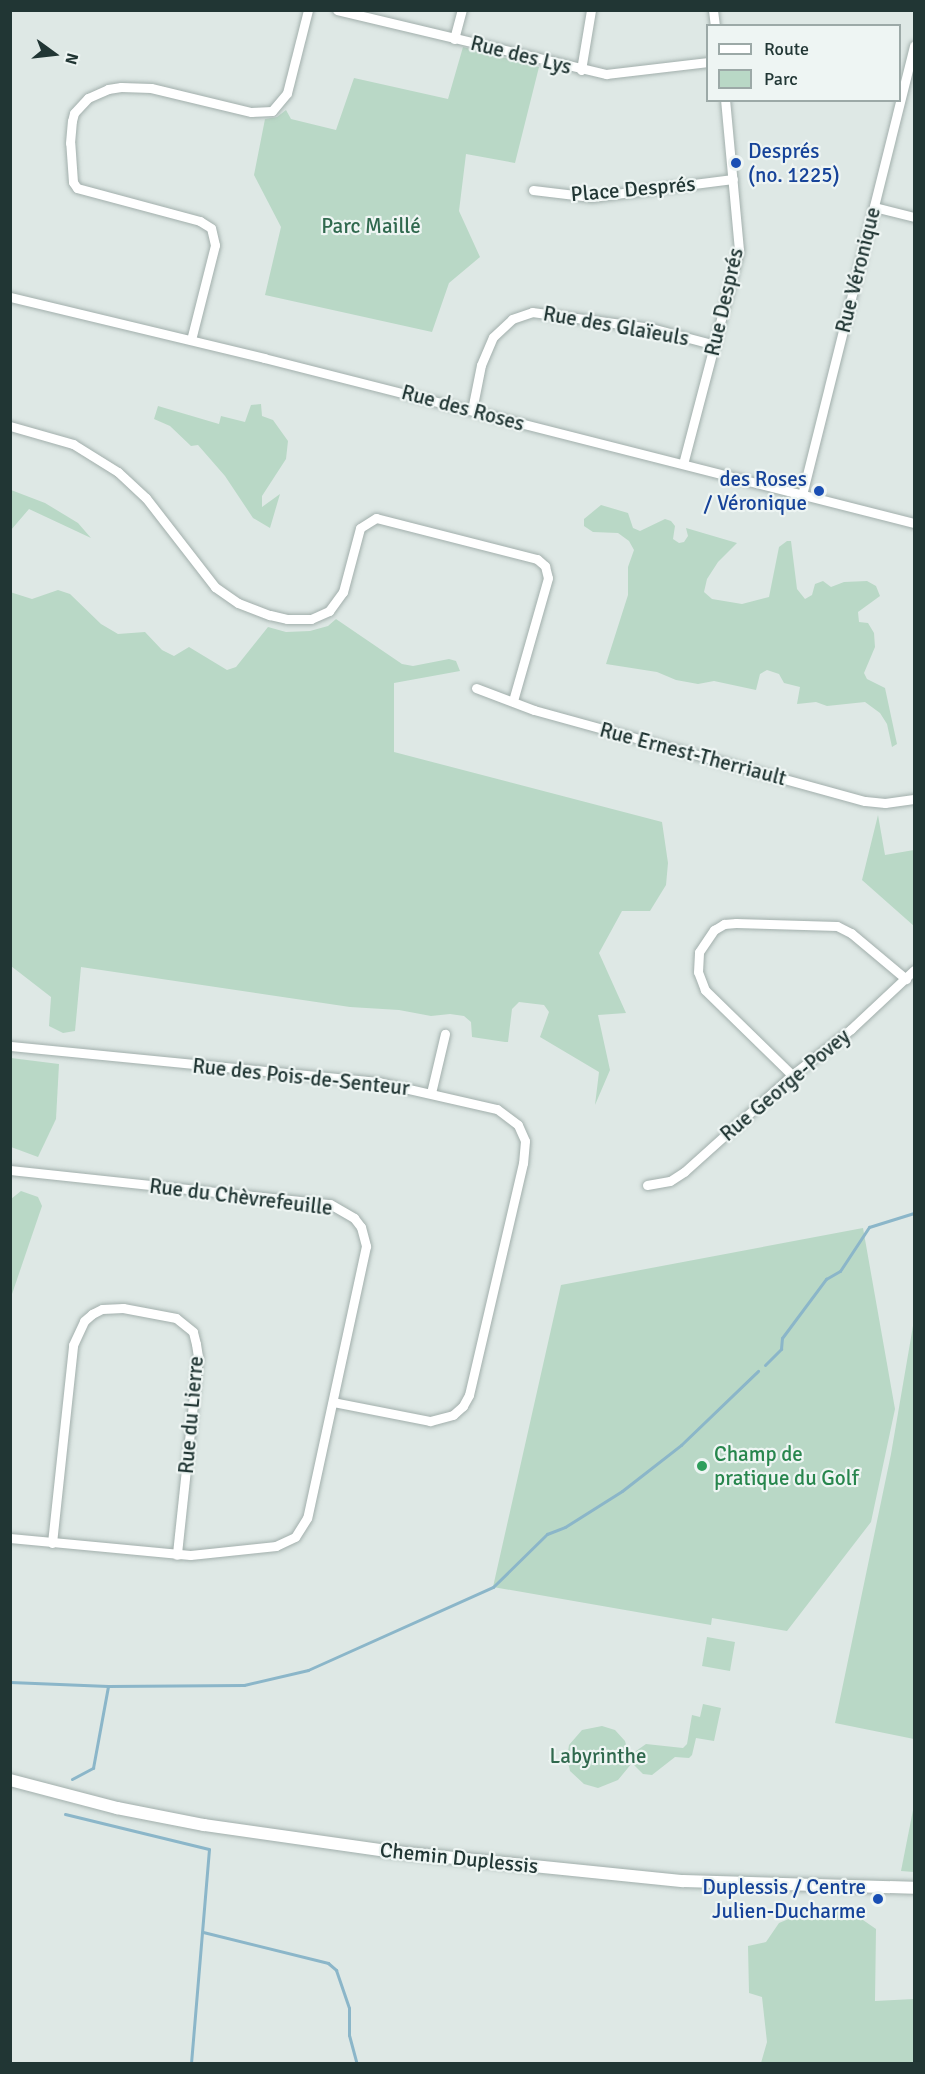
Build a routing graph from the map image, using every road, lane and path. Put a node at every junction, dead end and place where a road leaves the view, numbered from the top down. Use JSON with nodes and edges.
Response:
{"nodes":[{"id":1,"x":308,"y":10,"type":"edge"},
{"id":2,"x":337,"y":10,"type":"edge"},
{"id":3,"x":462,"y":10,"type":"edge"},
{"id":4,"x":591,"y":10,"type":"edge"},
{"id":5,"x":454,"y":39,"type":"junction"},
{"id":6,"x":915,"y":46,"type":"edge"},
{"id":7,"x":706,"y":62,"type":"edge"},
{"id":8,"x":581,"y":70,"type":"junction"},
{"id":9,"x":901,"y":101,"type":"edge"},
{"id":10,"x":725,"y":102,"type":"edge"},
{"id":11,"x":901,"y":102,"type":"edge"},
{"id":12,"x":733,"y":179,"type":"junction"},
{"id":13,"x":533,"y":190,"type":"dead end"},
{"id":14,"x":874,"y":207,"type":"junction"},
{"id":15,"x":915,"y":217,"type":"edge"},
{"id":16,"x":10,"y":297,"type":"edge"},
{"id":17,"x":191,"y":340,"type":"junction"},
{"id":18,"x":715,"y":345,"type":"junction"},
{"id":19,"x":472,"y":410,"type":"junction"},
{"id":20,"x":10,"y":426,"type":"edge"},
{"id":21,"x":683,"y":464,"type":"junction"},
{"id":22,"x":802,"y":495,"type":"junction"},
{"id":23,"x":915,"y":523,"type":"edge"},
{"id":24,"x":476,"y":688,"type":"dead end"},
{"id":25,"x":513,"y":701,"type":"junction"},
{"id":26,"x":915,"y":799,"type":"edge"},
{"id":27,"x":915,"y":970,"type":"edge"},
{"id":28,"x":906,"y":978,"type":"junction"},
{"id":29,"x":445,"y":1034,"type":"dead end"},
{"id":30,"x":10,"y":1046,"type":"edge"},
{"id":31,"x":792,"y":1075,"type":"junction"},
{"id":32,"x":431,"y":1093,"type":"junction"},
{"id":33,"x":10,"y":1170,"type":"edge"},
{"id":34,"x":647,"y":1185,"type":"dead end"},
{"id":35,"x":333,"y":1402,"type":"junction"},
{"id":36,"x":10,"y":1538,"type":"edge"},
{"id":37,"x":52,"y":1543,"type":"junction"},
{"id":38,"x":177,"y":1555,"type":"junction"},
{"id":39,"x":10,"y":1780,"type":"edge"},
{"id":40,"x":915,"y":1888,"type":"edge"}],
"edges":[{"from":1,"to":17,"type":"street"},
{"from":2,"to":5,"type":"street","name":"Rue des Lys"},
{"from":3,"to":5,"type":"street"},
{"from":4,"to":8,"type":"street"},
{"from":5,"to":8,"type":"street","name":"Rue des Lys"},
{"from":6,"to":9,"type":"street","name":"Rue Véronique"},
{"from":7,"to":8,"type":"street","name":"Rue des Lys"},
{"from":10,"to":12,"type":"street","name":"Rue Després"},
{"from":11,"to":14,"type":"street","name":"Rue Véronique"},
{"from":12,"to":13,"type":"street","name":"Place Després"},
{"from":12,"to":18,"type":"street","name":"Rue Després"},
{"from":14,"to":15,"type":"street"},
{"from":14,"to":22,"type":"street","name":"Rue Véronique"},
{"from":16,"to":17,"type":"street","name":"Rue des Roses"},
{"from":17,"to":19,"type":"street","name":"Rue des Roses"},
{"from":18,"to":19,"type":"street","name":"Rue des Glaïeuls"},
{"from":18,"to":21,"type":"street","name":"Rue Després"},
{"from":19,"to":21,"type":"street","name":"Rue des Roses"},
{"from":20,"to":25,"type":"street"},
{"from":21,"to":22,"type":"street","name":"Rue des Roses"},
{"from":22,"to":23,"type":"street","name":"Rue des Roses"},
{"from":24,"to":25,"type":"street","name":"Rue Ernest-Therriault"},
{"from":25,"to":26,"type":"street","name":"Rue Ernest-Therriault"},
{"from":27,"to":28,"type":"street","name":"Rue George-Povey"},
{"from":28,"to":31,"type":"street","name":"Rue George-Povey"},
{"from":28,"to":31,"type":"street"},
{"from":29,"to":32,"type":"street"},
{"from":30,"to":32,"type":"street","name":"Rue des Pois-de-Senteur"},
{"from":31,"to":34,"type":"street","name":"Rue George-Povey"},
{"from":32,"to":35,"type":"street","name":"Rue des Pois-de-Senteur"},
{"from":33,"to":35,"type":"street","name":"Rue du Chèvrefeuille"},
{"from":35,"to":38,"type":"street","name":"Rue du Chèvrefeuille"},
{"from":36,"to":37,"type":"street"},
{"from":37,"to":38,"type":"street"},
{"from":37,"to":38,"type":"street","name":"Rue du Lierre"},
{"from":39,"to":40,"type":"street","name":"Chemin Duplessis"}]}
